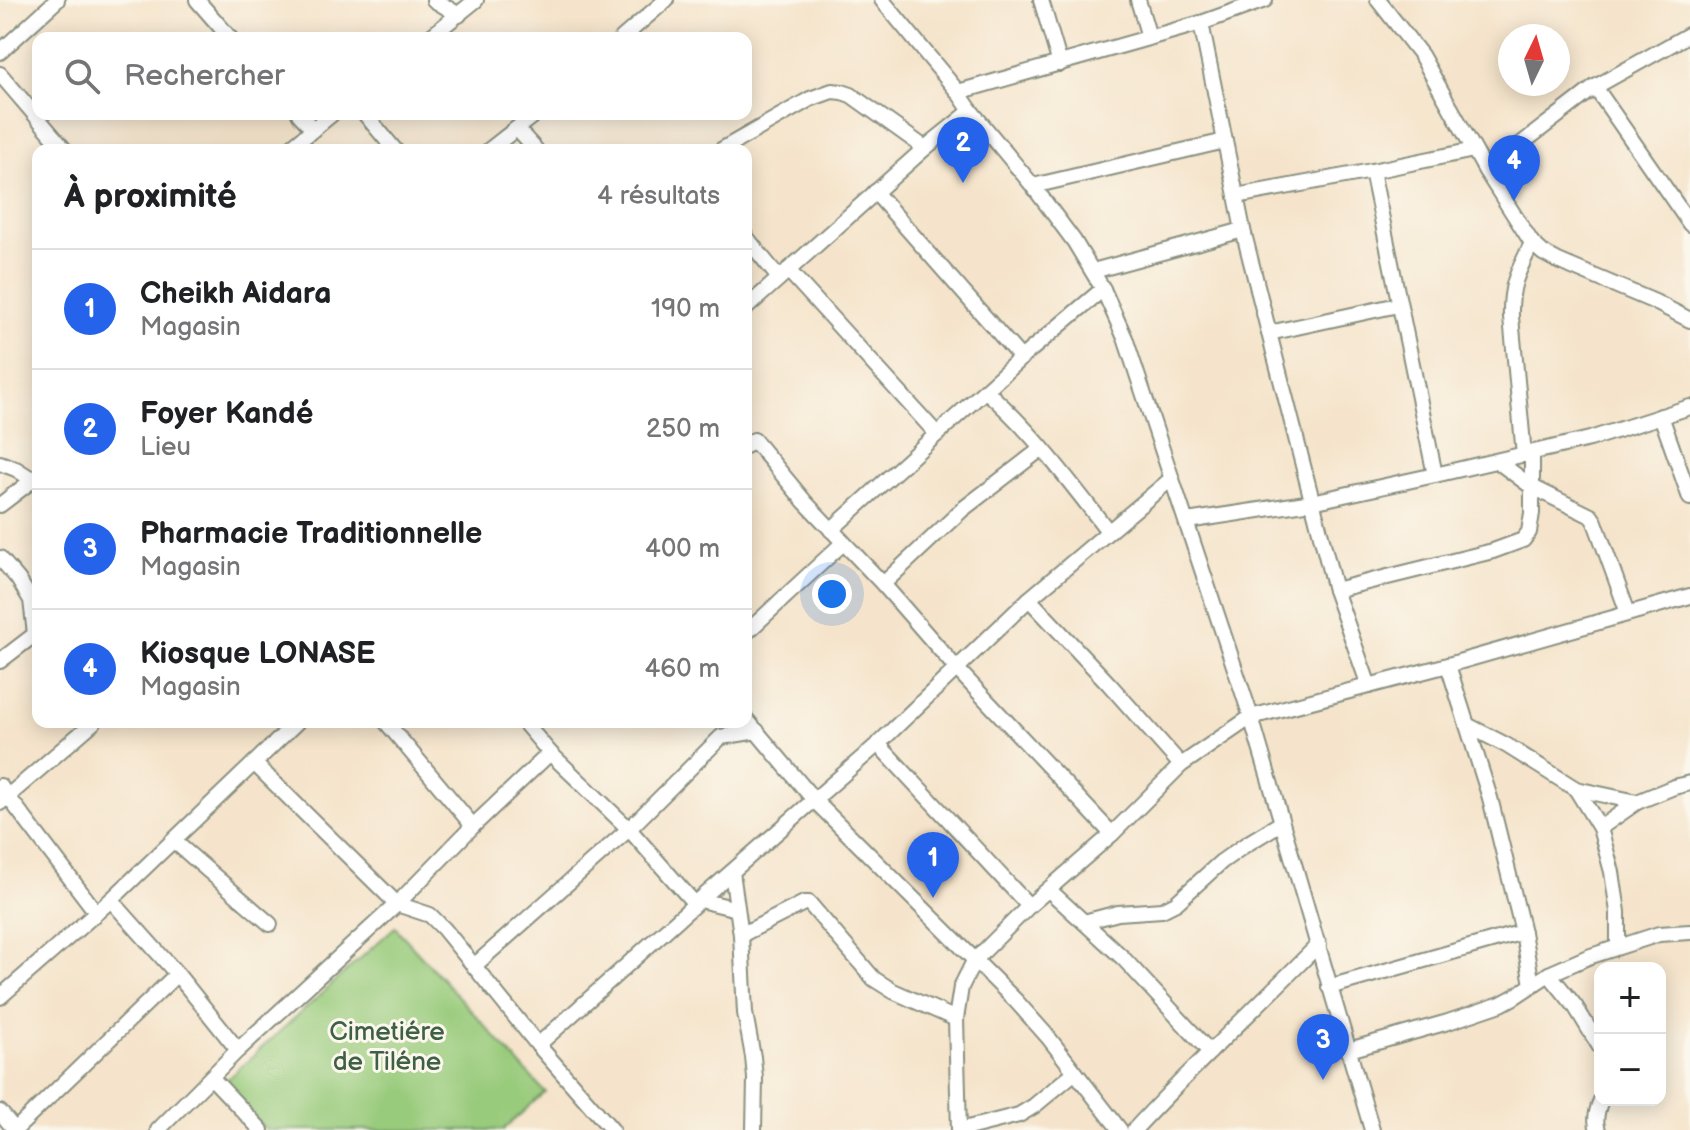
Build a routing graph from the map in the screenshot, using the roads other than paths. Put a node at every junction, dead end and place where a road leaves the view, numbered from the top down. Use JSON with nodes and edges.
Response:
{"nodes":[{"id":1,"x":57,"y":0,"type":"edge"},
{"id":2,"x":197,"y":0,"type":"edge"},
{"id":3,"x":434,"y":0,"type":"edge"},
{"id":4,"x":476,"y":0,"type":"edge"},
{"id":5,"x":666,"y":0,"type":"edge"},
{"id":6,"x":882,"y":0,"type":"edge"},
{"id":7,"x":1041,"y":0,"type":"edge"},
{"id":8,"x":1138,"y":0,"type":"edge"},
{"id":9,"x":1265,"y":0,"type":"edge"},
{"id":10,"x":1378,"y":0,"type":"edge"},
{"id":11,"x":459,"y":15,"type":"junction"},
{"id":12,"x":1201,"y":23,"type":"junction"},
{"id":13,"x":225,"y":32,"type":"edge"},
{"id":14,"x":437,"y":32,"type":"edge"},
{"id":15,"x":629,"y":32,"type":"edge"},
{"id":16,"x":1690,"y":34,"type":"edge"},
{"id":17,"x":1149,"y":37,"type":"junction"},
{"id":18,"x":0,"y":52,"type":"edge"},
{"id":19,"x":1060,"y":64,"type":"junction"},
{"id":20,"x":1,"y":77,"type":"edge"},
{"id":21,"x":1595,"y":87,"type":"junction"},
{"id":22,"x":958,"y":92,"type":"junction"},
{"id":23,"x":971,"y":111,"type":"junction"},
{"id":24,"x":32,"y":112,"type":"edge"},
{"id":25,"x":39,"y":120,"type":"edge"},
{"id":26,"x":305,"y":120,"type":"edge"},
{"id":27,"x":324,"y":120,"type":"edge"},
{"id":28,"x":370,"y":120,"type":"edge"},
{"id":29,"x":528,"y":120,"type":"edge"},
{"id":30,"x":313,"y":129,"type":"junction"},
{"id":31,"x":517,"y":129,"type":"junction"},
{"id":32,"x":1225,"y":141,"type":"junction"},
{"id":33,"x":60,"y":144,"type":"edge"},
{"id":34,"x":295,"y":144,"type":"edge"},
{"id":35,"x":390,"y":144,"type":"edge"},
{"id":36,"x":497,"y":144,"type":"edge"},
{"id":37,"x":531,"y":144,"type":"edge"},
{"id":38,"x":731,"y":144,"type":"edge"},
{"id":39,"x":925,"y":148,"type":"junction"},
{"id":40,"x":1474,"y":150,"type":"junction"},
{"id":41,"x":1372,"y":171,"type":"junction"},
{"id":42,"x":1486,"y":171,"type":"junction"},
{"id":43,"x":1033,"y":186,"type":"junction"},
{"id":44,"x":875,"y":192,"type":"junction"},
{"id":45,"x":1236,"y":196,"type":"junction"},
{"id":46,"x":1690,"y":224,"type":"edge"},
{"id":47,"x":1243,"y":230,"type":"junction"},
{"id":48,"x":752,"y":243,"type":"edge"},
{"id":49,"x":1532,"y":243,"type":"junction"},
{"id":50,"x":1093,"y":271,"type":"junction"},
{"id":51,"x":783,"y":274,"type":"junction"},
{"id":52,"x":1103,"y":289,"type":"junction"},
{"id":53,"x":752,"y":302,"type":"edge"},
{"id":54,"x":1398,"y":305,"type":"junction"},
{"id":55,"x":1690,"y":320,"type":"edge"},
{"id":56,"x":1269,"y":333,"type":"junction"},
{"id":57,"x":1021,"y":358,"type":"junction"},
{"id":58,"x":986,"y":391,"type":"junction"},
{"id":59,"x":1690,"y":407,"type":"edge"},
{"id":60,"x":1661,"y":416,"type":"junction"},
{"id":61,"x":937,"y":434,"type":"junction"},
{"id":62,"x":752,"y":442,"type":"edge"},
{"id":63,"x":1041,"y":449,"type":"junction"},
{"id":64,"x":1528,"y":454,"type":"junction"},
{"id":65,"x":1497,"y":461,"type":"junction"},
{"id":66,"x":0,"y":463,"type":"edge"},
{"id":67,"x":1435,"y":475,"type":"junction"},
{"id":68,"x":32,"y":477,"type":"edge"},
{"id":69,"x":1171,"y":479,"type":"junction"},
{"id":70,"x":32,"y":482,"type":"edge"},
{"id":71,"x":1532,"y":487,"type":"junction"},
{"id":72,"x":1690,"y":498,"type":"edge"},
{"id":73,"x":1312,"y":502,"type":"junction"},
{"id":74,"x":0,"y":505,"type":"edge"},
{"id":75,"x":1187,"y":521,"type":"junction"},
{"id":76,"x":831,"y":530,"type":"junction"},
{"id":77,"x":1108,"y":531,"type":"junction"},
{"id":78,"x":843,"y":543,"type":"junction"},
{"id":79,"x":0,"y":558,"type":"edge"},
{"id":80,"x":883,"y":584,"type":"junction"},
{"id":81,"x":1335,"y":590,"type":"junction"},
{"id":82,"x":1690,"y":596,"type":"edge"},
{"id":83,"x":32,"y":597,"type":"edge"},
{"id":84,"x":1029,"y":599,"type":"junction"},
{"id":85,"x":1628,"y":613,"type":"junction"},
{"id":86,"x":752,"y":627,"type":"edge"},
{"id":87,"x":32,"y":637,"type":"edge"},
{"id":88,"x":0,"y":661,"type":"edge"},
{"id":89,"x":1448,"y":665,"type":"junction"},
{"id":90,"x":957,"y":669,"type":"junction"},
{"id":91,"x":1369,"y":686,"type":"junction"},
{"id":92,"x":1251,"y":717,"type":"junction"},
{"id":93,"x":1467,"y":725,"type":"junction"},
{"id":94,"x":752,"y":726,"type":"edge"},
{"id":95,"x":87,"y":728,"type":"edge"},
{"id":96,"x":278,"y":728,"type":"edge"},
{"id":97,"x":290,"y":728,"type":"edge"},
{"id":98,"x":391,"y":728,"type":"edge"},
{"id":99,"x":529,"y":728,"type":"edge"},
{"id":100,"x":722,"y":730,"type":"edge"},
{"id":101,"x":757,"y":731,"type":"junction"},
{"id":102,"x":284,"y":733,"type":"junction"},
{"id":103,"x":878,"y":744,"type":"junction"},
{"id":104,"x":550,"y":753,"type":"junction"},
{"id":105,"x":254,"y":763,"type":"junction"},
{"id":106,"x":1181,"y":765,"type":"junction"},
{"id":107,"x":1690,"y":783,"type":"edge"},
{"id":108,"x":1576,"y":789,"type":"junction"},
{"id":109,"x":3,"y":795,"type":"edge"},
{"id":110,"x":814,"y":800,"type":"junction"},
{"id":111,"x":1637,"y":802,"type":"junction"},
{"id":112,"x":1281,"y":823,"type":"junction"},
{"id":113,"x":473,"y":826,"type":"junction"},
{"id":114,"x":1600,"y":828,"type":"junction"},
{"id":115,"x":629,"y":829,"type":"junction"},
{"id":116,"x":1112,"y":834,"type":"junction"},
{"id":117,"x":174,"y":841,"type":"junction"},
{"id":118,"x":732,"y":872,"type":"junction"},
{"id":119,"x":1049,"y":890,"type":"junction"},
{"id":120,"x":111,"y":900,"type":"junction"},
{"id":121,"x":698,"y":902,"type":"junction"},
{"id":122,"x":397,"y":904,"type":"junction"},
{"id":123,"x":1029,"y":906,"type":"junction"},
{"id":124,"x":737,"y":909,"type":"junction"},
{"id":125,"x":96,"y":912,"type":"junction"},
{"id":126,"x":1084,"y":922,"type":"junction"},
{"id":127,"x":270,"y":924,"type":"dead end"},
{"id":128,"x":1523,"y":932,"type":"junction"},
{"id":129,"x":1690,"y":932,"type":"edge"},
{"id":130,"x":741,"y":935,"type":"junction"},
{"id":131,"x":1319,"y":944,"type":"junction"},
{"id":132,"x":1618,"y":947,"type":"junction"},
{"id":133,"x":974,"y":961,"type":"junction"},
{"id":134,"x":474,"y":966,"type":"junction"},
{"id":135,"x":177,"y":974,"type":"junction"},
{"id":136,"x":1549,"y":974,"type":"junction"},
{"id":137,"x":1532,"y":985,"type":"junction"},
{"id":138,"x":1329,"y":987,"type":"junction"},
{"id":139,"x":0,"y":997,"type":"edge"},
{"id":140,"x":956,"y":1019,"type":"junction"},
{"id":141,"x":1594,"y":1037,"type":"edge"},
{"id":142,"x":538,"y":1045,"type":"junction"},
{"id":143,"x":238,"y":1050,"type":"junction"},
{"id":144,"x":1349,"y":1050,"type":"junction"},
{"id":145,"x":1210,"y":1052,"type":"junction"},
{"id":146,"x":1075,"y":1072,"type":"junction"},
{"id":147,"x":211,"y":1077,"type":"junction"},
{"id":148,"x":1599,"y":1106,"type":"edge"},
{"id":149,"x":0,"y":1112,"type":"edge"},
{"id":150,"x":15,"y":1130,"type":"edge"},
{"id":151,"x":158,"y":1130,"type":"edge"},
{"id":152,"x":261,"y":1130,"type":"edge"},
{"id":153,"x":612,"y":1130,"type":"edge"},
{"id":154,"x":754,"y":1130,"type":"edge"},
{"id":155,"x":960,"y":1130,"type":"edge"},
{"id":156,"x":1120,"y":1130,"type":"edge"},
{"id":157,"x":1134,"y":1130,"type":"edge"},
{"id":158,"x":1372,"y":1130,"type":"edge"},
{"id":159,"x":1598,"y":1130,"type":"edge"}],
"edges":[{"from":1,"to":18,"type":"street"},
{"from":2,"to":13,"type":"street"},
{"from":3,"to":11,"type":"street"},
{"from":4,"to":11,"type":"street"},
{"from":5,"to":15,"type":"street"},
{"from":6,"to":22,"type":"street"},
{"from":7,"to":19,"type":"street"},
{"from":8,"to":17,"type":"street"},
{"from":9,"to":12,"type":"street"},
{"from":10,"to":40,"type":"street"},
{"from":11,"to":14,"type":"street"},
{"from":12,"to":17,"type":"street"},
{"from":12,"to":32,"type":"street"},
{"from":16,"to":21,"type":"street"},
{"from":17,"to":19,"type":"street"},
{"from":19,"to":22,"type":"street"},
{"from":20,"to":24,"type":"street"},
{"from":21,"to":42,"type":"street"},
{"from":21,"to":46,"type":"street"},
{"from":22,"to":23,"type":"street"},
{"from":23,"to":39,"type":"street"},
{"from":23,"to":43,"type":"street"},
{"from":25,"to":33,"type":"street"},
{"from":26,"to":30,"type":"street"},
{"from":27,"to":30,"type":"street"},
{"from":28,"to":35,"type":"street"},
{"from":29,"to":31,"type":"street"},
{"from":30,"to":34,"type":"street"},
{"from":31,"to":36,"type":"street"},
{"from":31,"to":37,"type":"street"},
{"from":32,"to":43,"type":"street"},
{"from":32,"to":45,"type":"street"},
{"from":38,"to":39,"type":"street"},
{"from":39,"to":44,"type":"street"},
{"from":40,"to":41,"type":"street"},
{"from":40,"to":42,"type":"street"},
{"from":41,"to":45,"type":"street"},
{"from":41,"to":54,"type":"street"},
{"from":42,"to":49,"type":"street"},
{"from":43,"to":50,"type":"street"},
{"from":44,"to":51,"type":"street"},
{"from":44,"to":57,"type":"street"},
{"from":45,"to":47,"type":"street"},
{"from":47,"to":50,"type":"street"},
{"from":47,"to":56,"type":"street"},
{"from":48,"to":51,"type":"street"},
{"from":49,"to":55,"type":"street"},
{"from":49,"to":64,"type":"street"},
{"from":50,"to":52,"type":"street"},
{"from":51,"to":53,"type":"street"},
{"from":51,"to":61,"type":"street"},
{"from":52,"to":57,"type":"street"},
{"from":52,"to":69,"type":"street"},
{"from":54,"to":56,"type":"street"},
{"from":54,"to":67,"type":"street"},
{"from":56,"to":73,"type":"street"},
{"from":57,"to":58,"type":"street"},
{"from":58,"to":61,"type":"street"},
{"from":58,"to":63,"type":"street"},
{"from":59,"to":60,"type":"street"},
{"from":60,"to":64,"type":"street"},
{"from":60,"to":72,"type":"street"},
{"from":61,"to":76,"type":"street"},
{"from":62,"to":76,"type":"street"},
{"from":63,"to":77,"type":"street"},
{"from":63,"to":80,"type":"street"},
{"from":64,"to":65,"type":"street"},
{"from":64,"to":71,"type":"street"},
{"from":65,"to":67,"type":"street"},
{"from":65,"to":71,"type":"street"},
{"from":66,"to":68,"type":"street"},
{"from":67,"to":73,"type":"street"},
{"from":69,"to":75,"type":"street"},
{"from":69,"to":77,"type":"street"},
{"from":70,"to":74,"type":"street"},
{"from":71,"to":81,"type":"street"},
{"from":71,"to":85,"type":"street"},
{"from":73,"to":75,"type":"street"},
{"from":73,"to":81,"type":"street"},
{"from":75,"to":92,"type":"street"},
{"from":76,"to":78,"type":"street"},
{"from":77,"to":84,"type":"street"},
{"from":78,"to":80,"type":"street"},
{"from":78,"to":86,"type":"street"},
{"from":79,"to":83,"type":"street"},
{"from":80,"to":90,"type":"street"},
{"from":81,"to":91,"type":"street"},
{"from":82,"to":85,"type":"street"},
{"from":84,"to":90,"type":"street"},
{"from":84,"to":106,"type":"street"},
{"from":85,"to":89,"type":"street"},
{"from":87,"to":88,"type":"street"},
{"from":89,"to":91,"type":"street"},
{"from":89,"to":93,"type":"street"},
{"from":90,"to":103,"type":"street"},
{"from":90,"to":116,"type":"street"},
{"from":91,"to":92,"type":"street"},
{"from":92,"to":106,"type":"street"},
{"from":92,"to":112,"type":"street"},
{"from":93,"to":108,"type":"street"},
{"from":93,"to":128,"type":"street"},
{"from":94,"to":101,"type":"street"},
{"from":95,"to":109,"type":"street"},
{"from":96,"to":102,"type":"street"},
{"from":97,"to":102,"type":"street"},
{"from":98,"to":113,"type":"street"},
{"from":99,"to":104,"type":"street"},
{"from":100,"to":101,"type":"street"},
{"from":100,"to":115,"type":"street"},
{"from":101,"to":110,"type":"street"},
{"from":102,"to":105,"type":"street"},
{"from":103,"to":110,"type":"street"},
{"from":103,"to":123,"type":"street"},
{"from":104,"to":113,"type":"street"},
{"from":104,"to":115,"type":"street"},
{"from":105,"to":117,"type":"street"},
{"from":105,"to":122,"type":"street"},
{"from":106,"to":116,"type":"street"},
{"from":107,"to":111,"type":"street"},
{"from":108,"to":111,"type":"street"},
{"from":108,"to":114,"type":"street"},
{"from":109,"to":125,"type":"street"},
{"from":110,"to":118,"type":"street"},
{"from":110,"to":133,"type":"street"},
{"from":111,"to":114,"type":"street"},
{"from":112,"to":126,"type":"street"},
{"from":112,"to":131,"type":"street"},
{"from":113,"to":122,"type":"street"},
{"from":114,"to":132,"type":"street"},
{"from":115,"to":121,"type":"street"},
{"from":115,"to":134,"type":"street"},
{"from":116,"to":119,"type":"street"},
{"from":117,"to":120,"type":"street"},
{"from":117,"to":127,"type":"street"},
{"from":118,"to":121,"type":"street"},
{"from":118,"to":124,"type":"street"},
{"from":119,"to":123,"type":"street"},
{"from":119,"to":126,"type":"street"},
{"from":120,"to":125,"type":"street"},
{"from":120,"to":135,"type":"street"},
{"from":121,"to":124,"type":"street"},
{"from":121,"to":142,"type":"street"},
{"from":122,"to":134,"type":"street"},
{"from":122,"to":143,"type":"street"},
{"from":123,"to":133,"type":"street"},
{"from":124,"to":130,"type":"street"},
{"from":125,"to":139,"type":"street"},
{"from":126,"to":145,"type":"street"},
{"from":128,"to":137,"type":"street"},
{"from":128,"to":138,"type":"street"},
{"from":129,"to":132,"type":"street"},
{"from":130,"to":140,"type":"street"},
{"from":130,"to":154,"type":"street"},
{"from":131,"to":138,"type":"street"},
{"from":131,"to":145,"type":"street"},
{"from":132,"to":136,"type":"street"},
{"from":133,"to":140,"type":"street"},
{"from":133,"to":146,"type":"street"},
{"from":134,"to":142,"type":"street"},
{"from":135,"to":143,"type":"street"},
{"from":135,"to":150,"type":"street"},
{"from":136,"to":137,"type":"street"},
{"from":136,"to":141,"type":"street"},
{"from":137,"to":144,"type":"street"},
{"from":138,"to":144,"type":"street"},
{"from":140,"to":155,"type":"street"},
{"from":142,"to":153,"type":"street"},
{"from":143,"to":147,"type":"street"},
{"from":144,"to":158,"type":"street"},
{"from":145,"to":157,"type":"street"},
{"from":146,"to":155,"type":"street"},
{"from":146,"to":156,"type":"street"},
{"from":147,"to":151,"type":"street"},
{"from":147,"to":152,"type":"street"},
{"from":148,"to":159,"type":"street"},
{"from":149,"to":150,"type":"street"}]}
